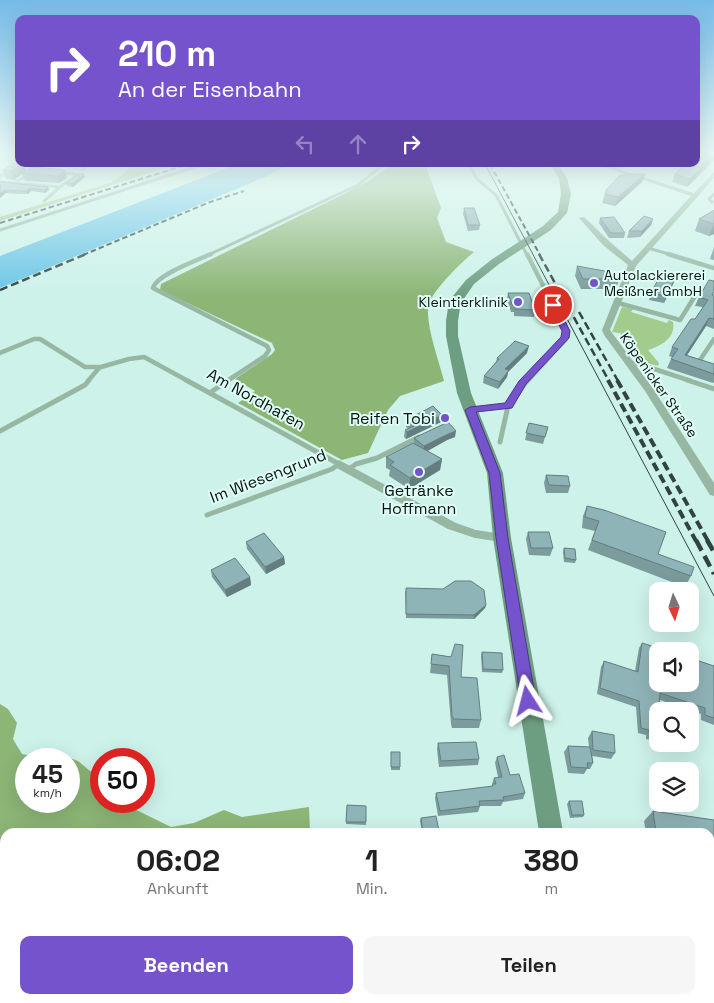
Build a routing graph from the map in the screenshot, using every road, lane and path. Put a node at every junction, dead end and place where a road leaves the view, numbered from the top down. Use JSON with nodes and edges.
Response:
{"nodes":[{"id":1,"x":87,"y":202,"type":"edge"},
{"id":2,"x":322,"y":202,"type":"edge"},
{"id":3,"x":500,"y":202,"type":"edge"},
{"id":4,"x":566,"y":202,"type":"edge"},
{"id":5,"x":688,"y":202,"type":"edge"},
{"id":6,"x":582,"y":218,"type":"dead end"},
{"id":7,"x":555,"y":220,"type":"joint"},
{"id":8,"x":0,"y":230,"type":"edge"},
{"id":9,"x":648,"y":248,"type":"junction"},
{"id":10,"x":632,"y":265,"type":"junction"},
{"id":11,"x":714,"y":268,"type":"edge"},
{"id":12,"x":695,"y":296,"type":"dead end"},
{"id":13,"x":618,"y":303,"type":"junction"},
{"id":14,"x":553,"y":305,"type":"joint"},
{"id":15,"x":714,"y":339,"type":"edge"},
{"id":16,"x":0,"y":353,"type":"edge"},
{"id":17,"x":630,"y":364,"type":"junction"},
{"id":18,"x":99,"y":368,"type":"junction"},
{"id":19,"x":714,"y":368,"type":"edge"},
{"id":20,"x":714,"y":389,"type":"edge"},
{"id":21,"x":211,"y":392,"type":"junction"},
{"id":22,"x":508,"y":406,"type":"junction"},
{"id":23,"x":470,"y":410,"type":"junction"},
{"id":24,"x":0,"y":431,"type":"edge"},
{"id":25,"x":422,"y":436,"type":"edge"},
{"id":26,"x":500,"y":442,"type":"dead end"},
{"id":27,"x":344,"y":466,"type":"junction"},
{"id":28,"x":711,"y":481,"type":"edge"},
{"id":29,"x":714,"y":492,"type":"edge"},
{"id":30,"x":207,"y":515,"type":"dead end"},
{"id":31,"x":502,"y":538,"type":"junction"},
{"id":32,"x":549,"y":828,"type":"edge"}],
"edges":[{"from":1,"to":8,"type":"lane"},
{"from":2,"to":21,"type":"lane"},
{"from":3,"to":14,"type":"lane"},
{"from":4,"to":7,"type":"main road"},
{"from":5,"to":9,"type":"street","name":"Köpenicker Straße"},
{"from":6,"to":10,"type":"street"},
{"from":7,"to":23,"type":"main road"},
{"from":9,"to":10,"type":"street","name":"Köpenicker Straße"},
{"from":9,"to":11,"type":"lane"},
{"from":10,"to":13,"type":"street","name":"Köpenicker Straße"},
{"from":12,"to":13,"type":"lane"},
{"from":13,"to":17,"type":"street","name":"Köpenicker Straße"},
{"from":14,"to":22,"type":"street"},
{"from":15,"to":19,"type":"lane"},
{"from":16,"to":18,"type":"lane"},
{"from":17,"to":20,"type":"lane"},
{"from":17,"to":28,"type":"street","name":"Köpenicker Straße"},
{"from":18,"to":21,"type":"lane","name":"Am Nordhafen"},
{"from":18,"to":24,"type":"lane","name":"Am Nordhafen"},
{"from":21,"to":27,"type":"lane","name":"Am Nordhafen"},
{"from":22,"to":23,"type":"street"},
{"from":22,"to":26,"type":"lane"},
{"from":23,"to":31,"type":"main road"},
{"from":25,"to":27,"type":"lane","name":"Im Wiesengrund"},
{"from":27,"to":30,"type":"lane","name":"Im Wiesengrund"},
{"from":27,"to":31,"type":"street","name":"Am Nordhafen"},
{"from":28,"to":29,"type":"street","name":"Köpenicker Straße"},
{"from":31,"to":32,"type":"main road"}]}
